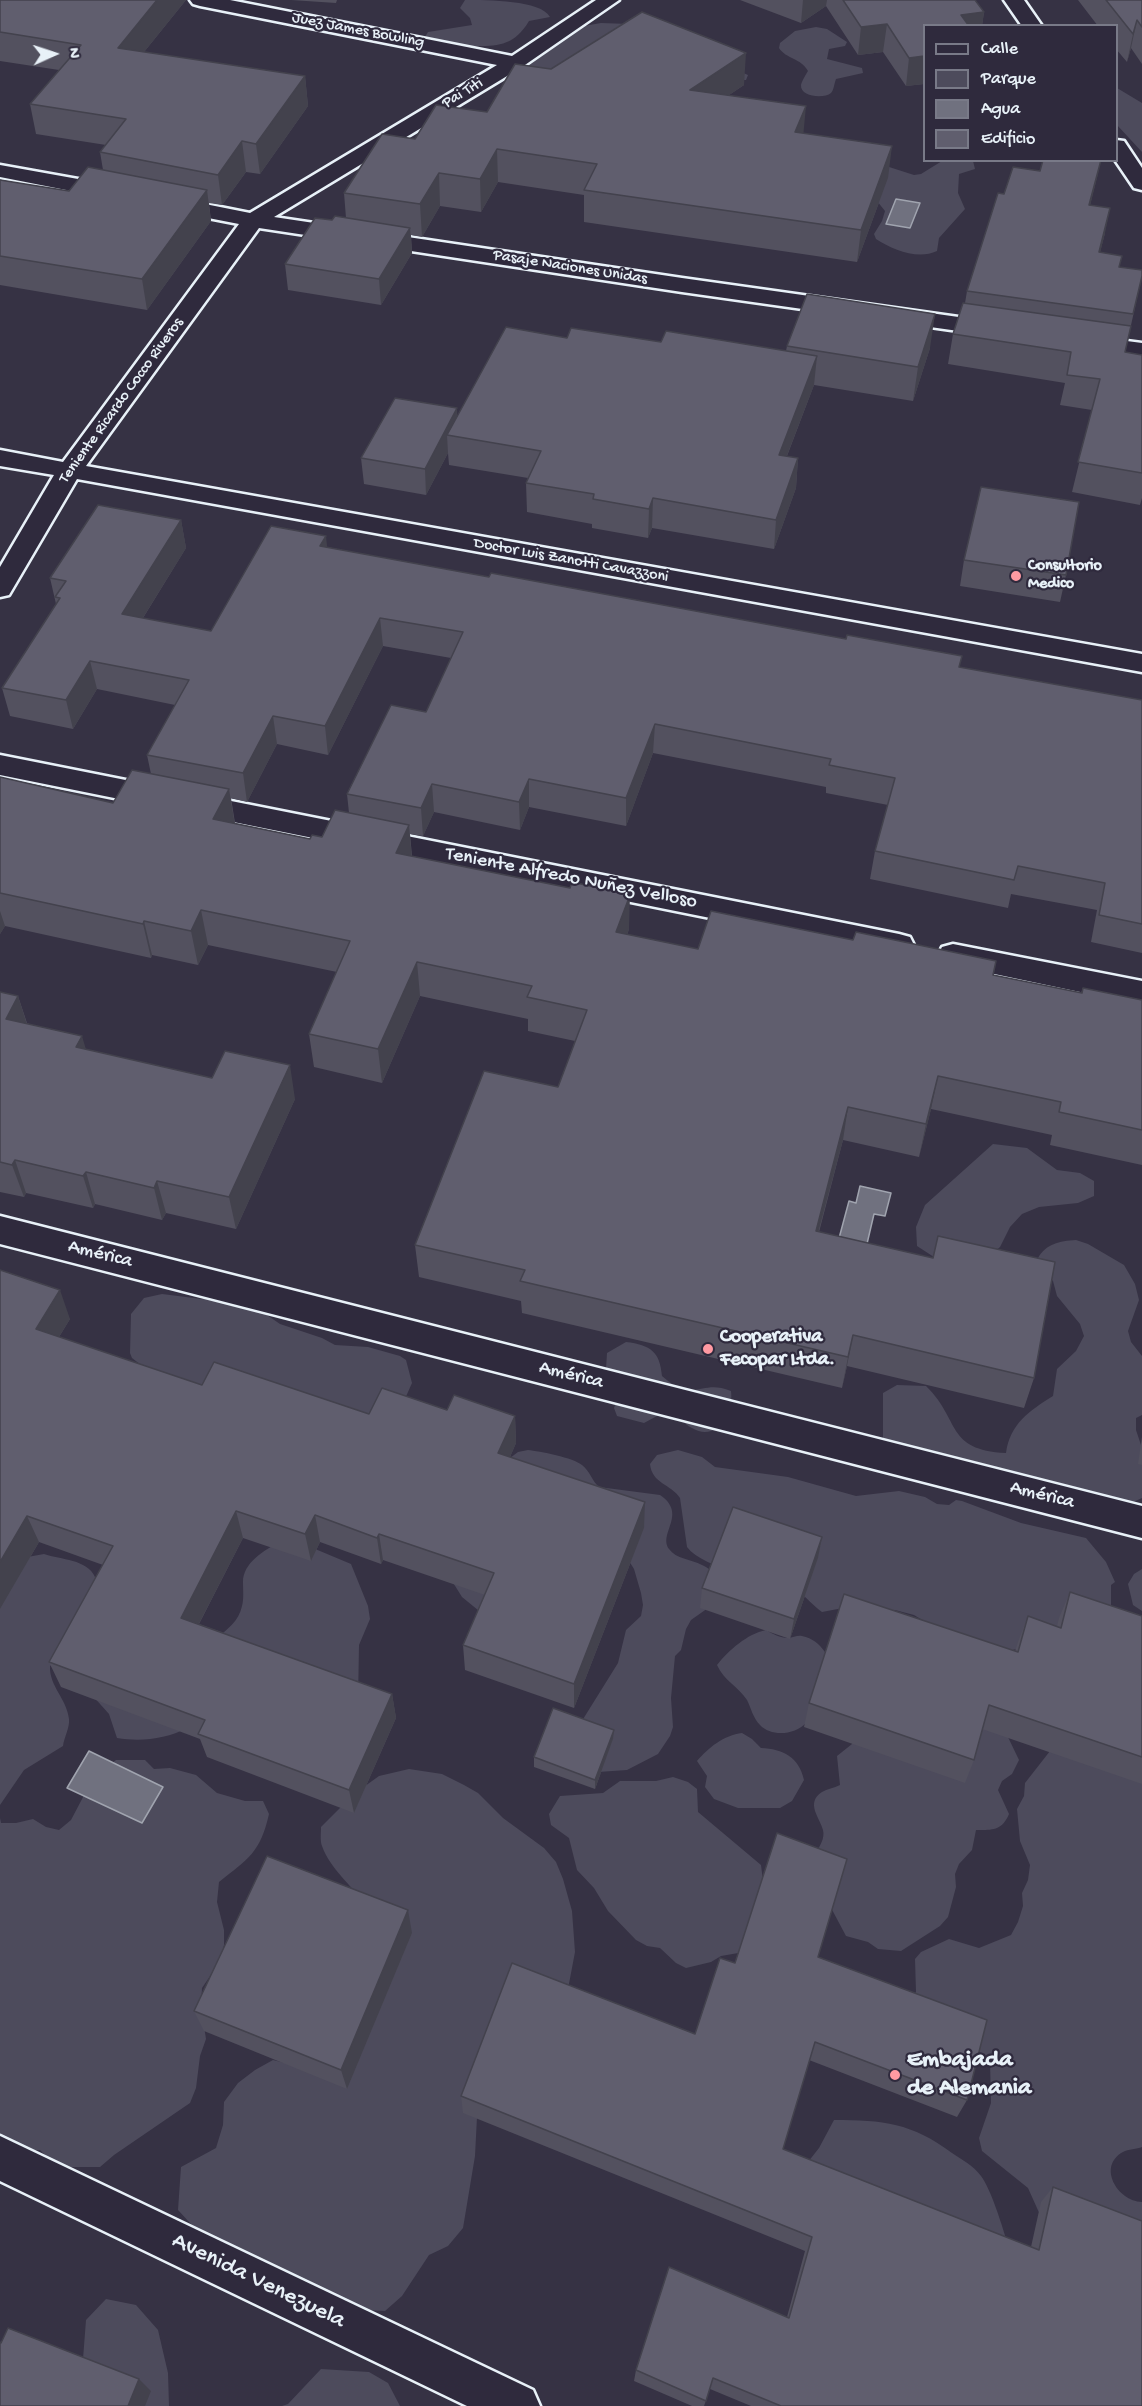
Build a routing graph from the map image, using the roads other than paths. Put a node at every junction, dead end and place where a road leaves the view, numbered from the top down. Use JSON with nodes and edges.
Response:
{"nodes":[{"id":1,"x":200,"y":0,"type":"edge"},
{"id":2,"x":609,"y":0,"type":"edge"},
{"id":3,"x":1014,"y":0,"type":"edge"},
{"id":4,"x":1031,"y":24,"type":"edge"},
{"id":5,"x":515,"y":63,"type":"junction"},
{"id":6,"x":1118,"y":149,"type":"edge"},
{"id":7,"x":0,"y":171,"type":"edge"},
{"id":8,"x":1142,"y":183,"type":"edge"},
{"id":9,"x":253,"y":220,"type":"junction"},
{"id":10,"x":1024,"y":334,"type":"edge"},
{"id":11,"x":1059,"y":339,"type":"edge"},
{"id":12,"x":1142,"y":350,"type":"edge"},
{"id":13,"x":0,"y":458,"type":"edge"},
{"id":14,"x":69,"y":471,"type":"junction"},
{"id":15,"x":0,"y":589,"type":"edge"},
{"id":16,"x":1142,"y":663,"type":"edge"},
{"id":17,"x":0,"y":765,"type":"edge"},
{"id":18,"x":1142,"y":993,"type":"edge"},
{"id":19,"x":0,"y":1230,"type":"edge"},
{"id":20,"x":1142,"y":1522,"type":"edge"},
{"id":21,"x":0,"y":2158,"type":"edge"},
{"id":22,"x":517,"y":2406,"type":"edge"}],
"edges":[{"from":1,"to":5,"type":"street","name":"Juez James Bowling"},
{"from":2,"to":5,"type":"street","name":"Pai Titi"},
{"from":3,"to":4,"type":"street"},
{"from":5,"to":9,"type":"street","name":"Pai Titi"},
{"from":6,"to":8,"type":"street"},
{"from":7,"to":9,"type":"street","name":"Pasaje Naciones Unidas"},
{"from":9,"to":10,"type":"street","name":"Pasaje Naciones Unidas"},
{"from":9,"to":14,"type":"street","name":"Teniente Ricardo Cocco Riveros"},
{"from":11,"to":12,"type":"street"},
{"from":13,"to":14,"type":"street","name":"Doctor Luis Zanotti Cavazzoni"},
{"from":14,"to":15,"type":"street","name":"Teniente Ricardo Cocco Riveros"},
{"from":14,"to":16,"type":"street","name":"Doctor Luis Zanotti Cavazzoni"},
{"from":17,"to":18,"type":"street","name":"Teniente Alfredo Nuñez Velloso"},
{"from":19,"to":20,"type":"street","name":"América"},
{"from":21,"to":22,"type":"street","name":"Avenida Venezuela"}]}
